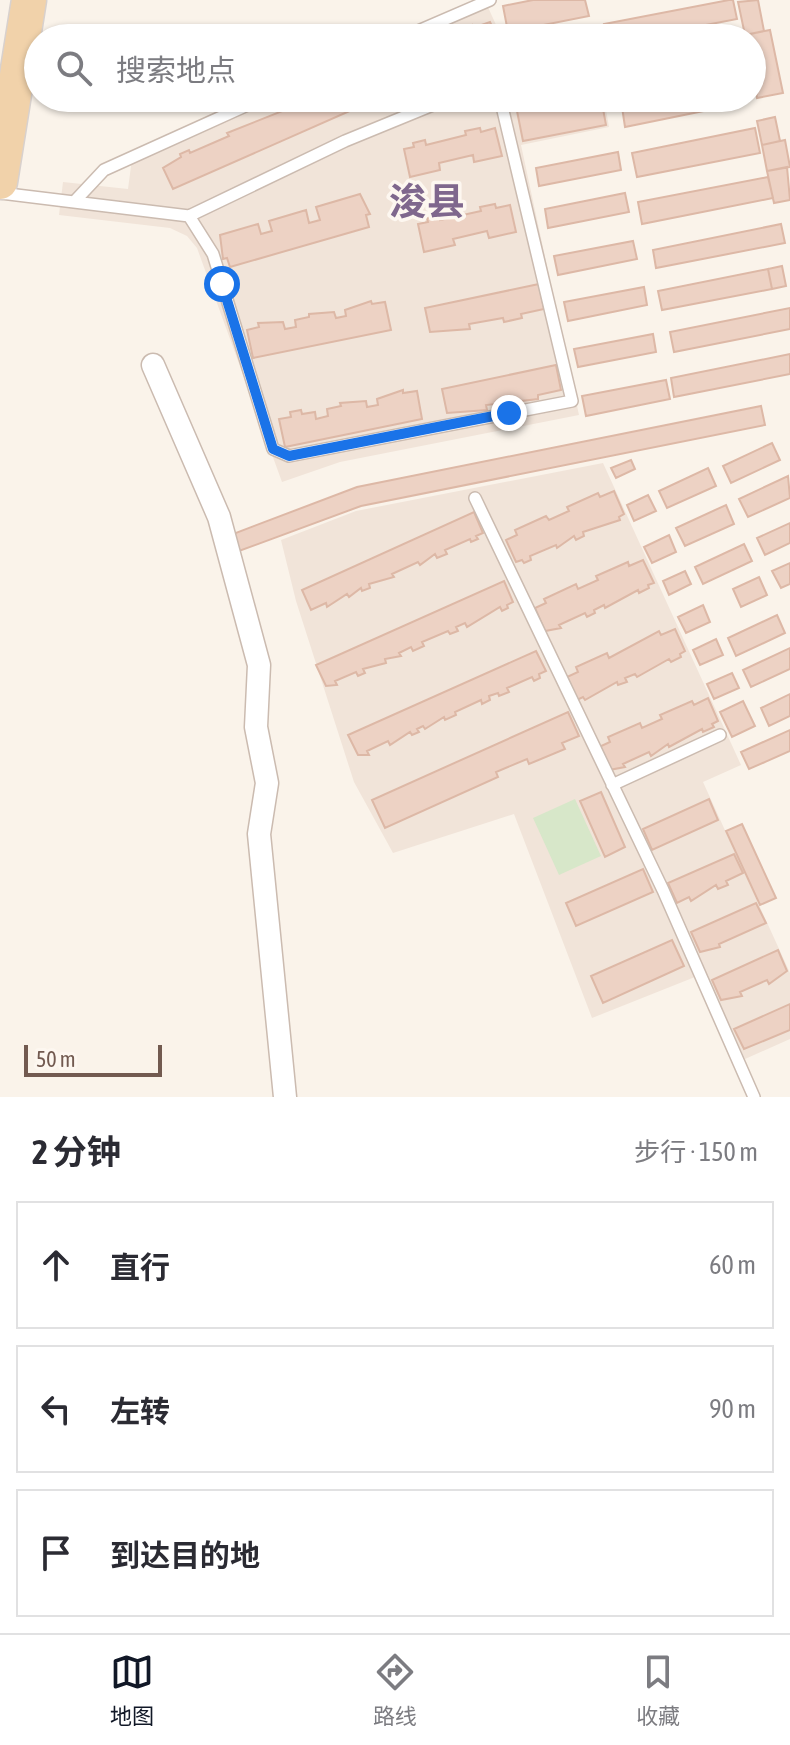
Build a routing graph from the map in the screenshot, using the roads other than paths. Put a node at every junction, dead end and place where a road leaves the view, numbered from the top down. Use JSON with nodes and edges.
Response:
{"nodes":[{"id":1,"x":29,"y":0,"type":"edge"},
{"id":2,"x":490,"y":0,"type":"edge"},
{"id":3,"x":25,"y":24,"type":"edge"},
{"id":4,"x":434,"y":24,"type":"edge"},
{"id":5,"x":24,"y":31,"type":"edge"},
{"id":6,"x":232,"y":112,"type":"edge"},
{"id":7,"x":416,"y":112,"type":"edge"},
{"id":8,"x":503,"y":112,"type":"edge"},
{"id":9,"x":0,"y":182,"type":"edge"},
{"id":10,"x":0,"y":193,"type":"edge"},
{"id":11,"x":74,"y":202,"type":"junction"},
{"id":12,"x":189,"y":216,"type":"junction"},
{"id":13,"x":153,"y":365,"type":"dead end"},
{"id":14,"x":475,"y":498,"type":"dead end"},
{"id":15,"x":720,"y":735,"type":"dead end"},
{"id":16,"x":612,"y":785,"type":"junction"},
{"id":17,"x":285,"y":1097,"type":"edge"},
{"id":18,"x":754,"y":1097,"type":"edge"}],
"edges":[{"from":1,"to":3,"type":"main road"},
{"from":2,"to":4,"type":"lane"},
{"from":5,"to":9,"type":"main road"},
{"from":6,"to":11,"type":"lane"},
{"from":7,"to":12,"type":"lane"},
{"from":8,"to":12,"type":"lane"},
{"from":10,"to":11,"type":"lane"},
{"from":11,"to":12,"type":"lane"},
{"from":13,"to":17,"type":"street"},
{"from":14,"to":16,"type":"lane"},
{"from":15,"to":16,"type":"lane"},
{"from":16,"to":18,"type":"lane"}]}
